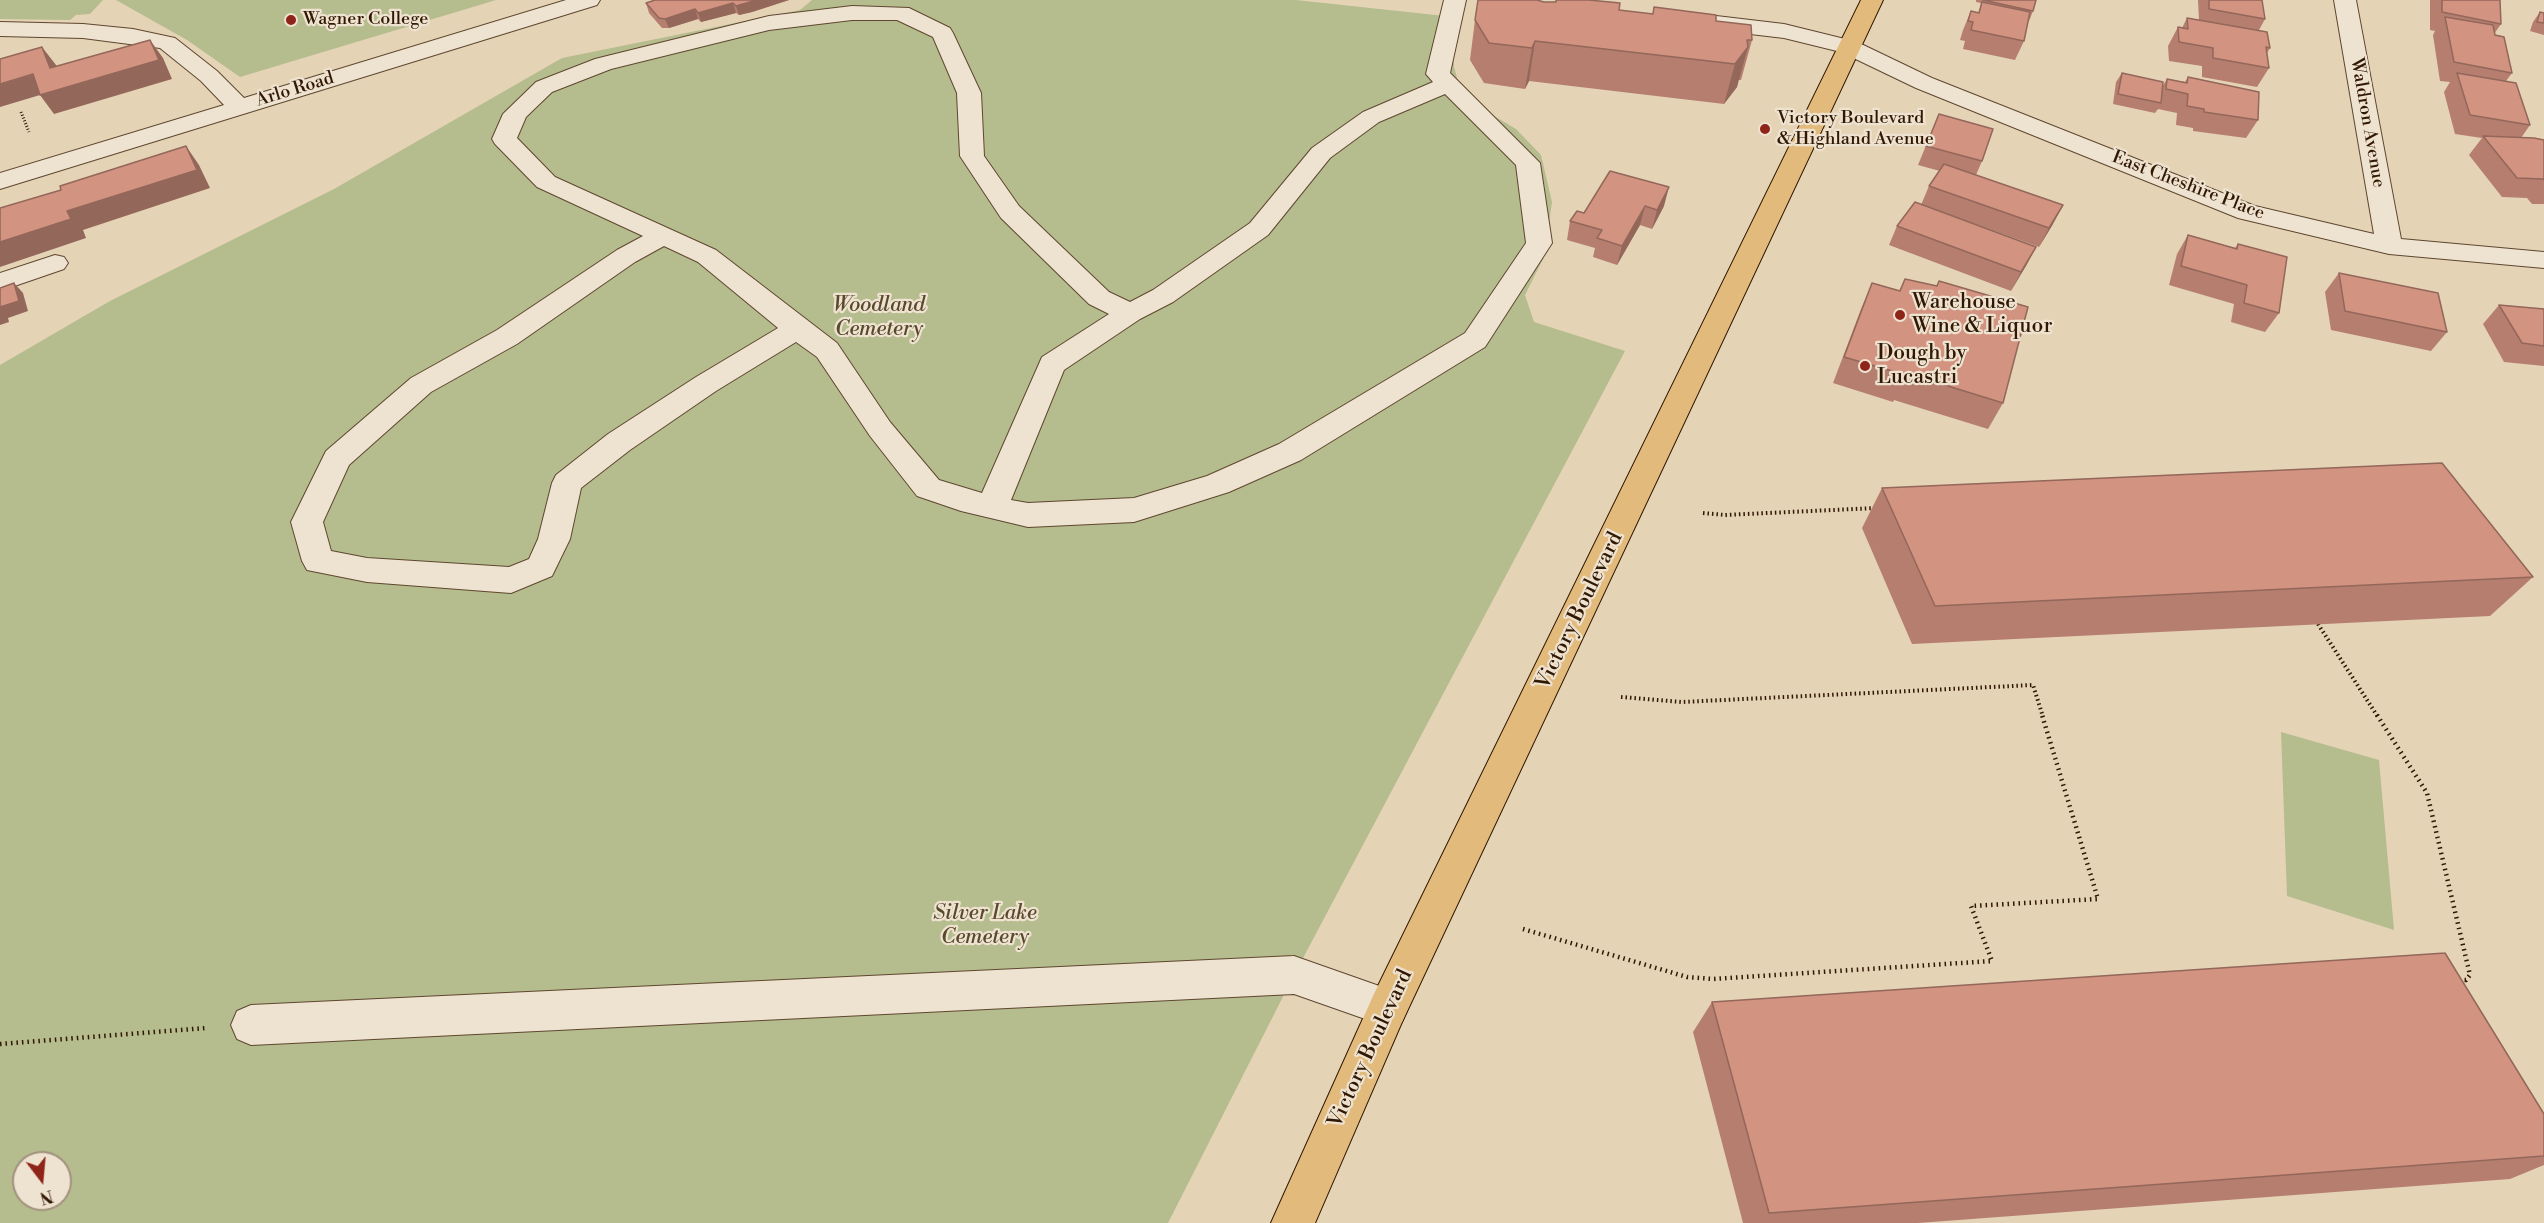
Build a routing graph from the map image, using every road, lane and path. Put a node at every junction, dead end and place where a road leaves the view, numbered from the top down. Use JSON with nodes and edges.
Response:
{"nodes":[{"id":1,"x":589,"y":0,"type":"edge"},
{"id":2,"x":1455,"y":0,"type":"edge"},
{"id":3,"x":1872,"y":0,"type":"edge"},
{"id":4,"x":2345,"y":0,"type":"edge"},
{"id":5,"x":1690,"y":20,"type":"edge"},
{"id":6,"x":0,"y":29,"type":"edge"},
{"id":7,"x":1849,"y":47,"type":"junction"},
{"id":8,"x":1448,"y":84,"type":"junction"},
{"id":9,"x":239,"y":107,"type":"junction"},
{"id":10,"x":21,"y":112,"type":"dead end"},
{"id":11,"x":29,"y":132,"type":"dead end"},
{"id":12,"x":0,"y":181,"type":"edge"},
{"id":13,"x":665,"y":235,"type":"junction"},
{"id":14,"x":2389,"y":246,"type":"junction"},
{"id":15,"x":2544,"y":260,"type":"edge"},
{"id":16,"x":55,"y":263,"type":"dead end"},
{"id":17,"x":0,"y":282,"type":"edge"},
{"id":18,"x":1130,"y":313,"type":"junction"},
{"id":19,"x":797,"y":329,"type":"junction"},
{"id":20,"x":992,"y":507,"type":"junction"},
{"id":21,"x":1877,"y":508,"type":"dead end"},
{"id":22,"x":1703,"y":513,"type":"dead end"},
{"id":23,"x":2318,"y":624,"type":"edge"},
{"id":24,"x":1621,"y":697,"type":"dead end"},
{"id":25,"x":1523,"y":929,"type":"dead end"},
{"id":26,"x":2454,"y":980,"type":"edge"},
{"id":27,"x":1388,"y":1008,"type":"junction"},
{"id":28,"x":251,"y":1025,"type":"joint"},
{"id":29,"x":0,"y":1044,"type":"edge"},
{"id":30,"x":1293,"y":1223,"type":"edge"}],
"edges":[{"from":1,"to":9,"type":"street","name":"Arlo Road"},
{"from":2,"to":8,"type":"street"},
{"from":3,"to":7,"type":"main road","name":"Victory Boulevard"},
{"from":4,"to":14,"type":"street","name":"Waldron Avenue"},
{"from":5,"to":7,"type":"street","name":"East Cheshire Place"},
{"from":6,"to":9,"type":"street"},
{"from":7,"to":14,"type":"street","name":"East Cheshire Place"},
{"from":7,"to":27,"type":"main road","name":"Victory Boulevard"},
{"from":8,"to":18,"type":"street"},
{"from":8,"to":20,"type":"street"},
{"from":9,"to":12,"type":"street","name":"Arlo Road"},
{"from":10,"to":11,"type":"path"},
{"from":13,"to":18,"type":"street"},
{"from":13,"to":19,"type":"street"},
{"from":13,"to":19,"type":"street"},
{"from":14,"to":15,"type":"street","name":"East Cheshire Place"},
{"from":16,"to":17,"type":"street"},
{"from":18,"to":20,"type":"street"},
{"from":19,"to":20,"type":"street"},
{"from":21,"to":22,"type":"path"},
{"from":23,"to":26,"type":"path"},
{"from":24,"to":25,"type":"path"},
{"from":27,"to":28,"type":"street"},
{"from":27,"to":30,"type":"main road","name":"Victory Boulevard"},
{"from":28,"to":29,"type":"path"}]}
